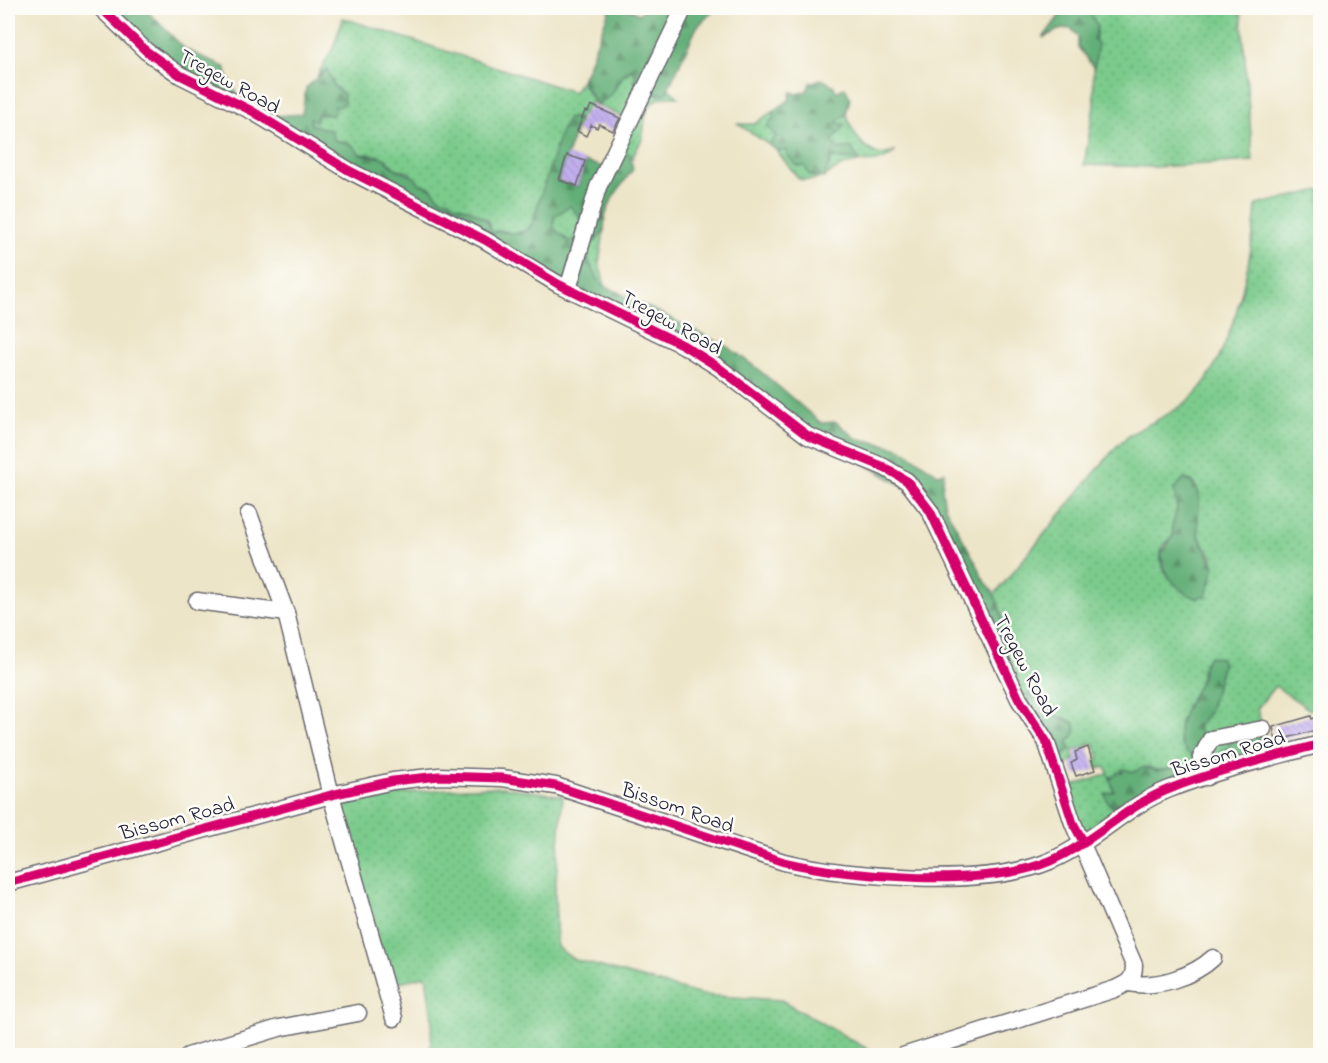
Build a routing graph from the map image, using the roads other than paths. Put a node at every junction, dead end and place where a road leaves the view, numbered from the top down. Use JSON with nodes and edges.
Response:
{"nodes":[{"id":1,"x":101,"y":8,"type":"edge"},
{"id":2,"x":684,"y":8,"type":"edge"},
{"id":3,"x":568,"y":288,"type":"junction"},
{"id":4,"x":249,"y":514,"type":"dead end"},
{"id":5,"x":197,"y":601,"type":"dead end"},
{"id":6,"x":286,"y":613,"type":"junction"},
{"id":7,"x":1263,"y":729,"type":"dead end"},
{"id":8,"x":1320,"y":744,"type":"edge"},
{"id":9,"x":1207,"y":777,"type":"junction"},
{"id":10,"x":331,"y":795,"type":"junction"},
{"id":11,"x":1084,"y":843,"type":"junction"},
{"id":12,"x":8,"y":883,"type":"edge"},
{"id":13,"x":1213,"y":958,"type":"dead end"},
{"id":14,"x":1129,"y":983,"type":"junction"},
{"id":15,"x":358,"y":1013,"type":"dead end"},
{"id":16,"x":394,"y":1018,"type":"dead end"},
{"id":17,"x":188,"y":1056,"type":"edge"},
{"id":18,"x":903,"y":1056,"type":"edge"}],
"edges":[{"from":1,"to":3,"type":"street","name":"Tregew Road"},
{"from":2,"to":3,"type":"street"},
{"from":3,"to":11,"type":"street","name":"Tregew Road"},
{"from":4,"to":6,"type":"street"},
{"from":5,"to":6,"type":"street"},
{"from":6,"to":10,"type":"street"},
{"from":7,"to":9,"type":"street"},
{"from":8,"to":9,"type":"street","name":"Bissom Road"},
{"from":9,"to":11,"type":"street","name":"Bissom Road"},
{"from":10,"to":11,"type":"street","name":"Bissom Road"},
{"from":10,"to":12,"type":"street","name":"Bissom Road"},
{"from":10,"to":16,"type":"street"},
{"from":11,"to":14,"type":"street","name":"Tregew Road"},
{"from":13,"to":14,"type":"street"},
{"from":14,"to":18,"type":"street"},
{"from":15,"to":17,"type":"street"}]}
